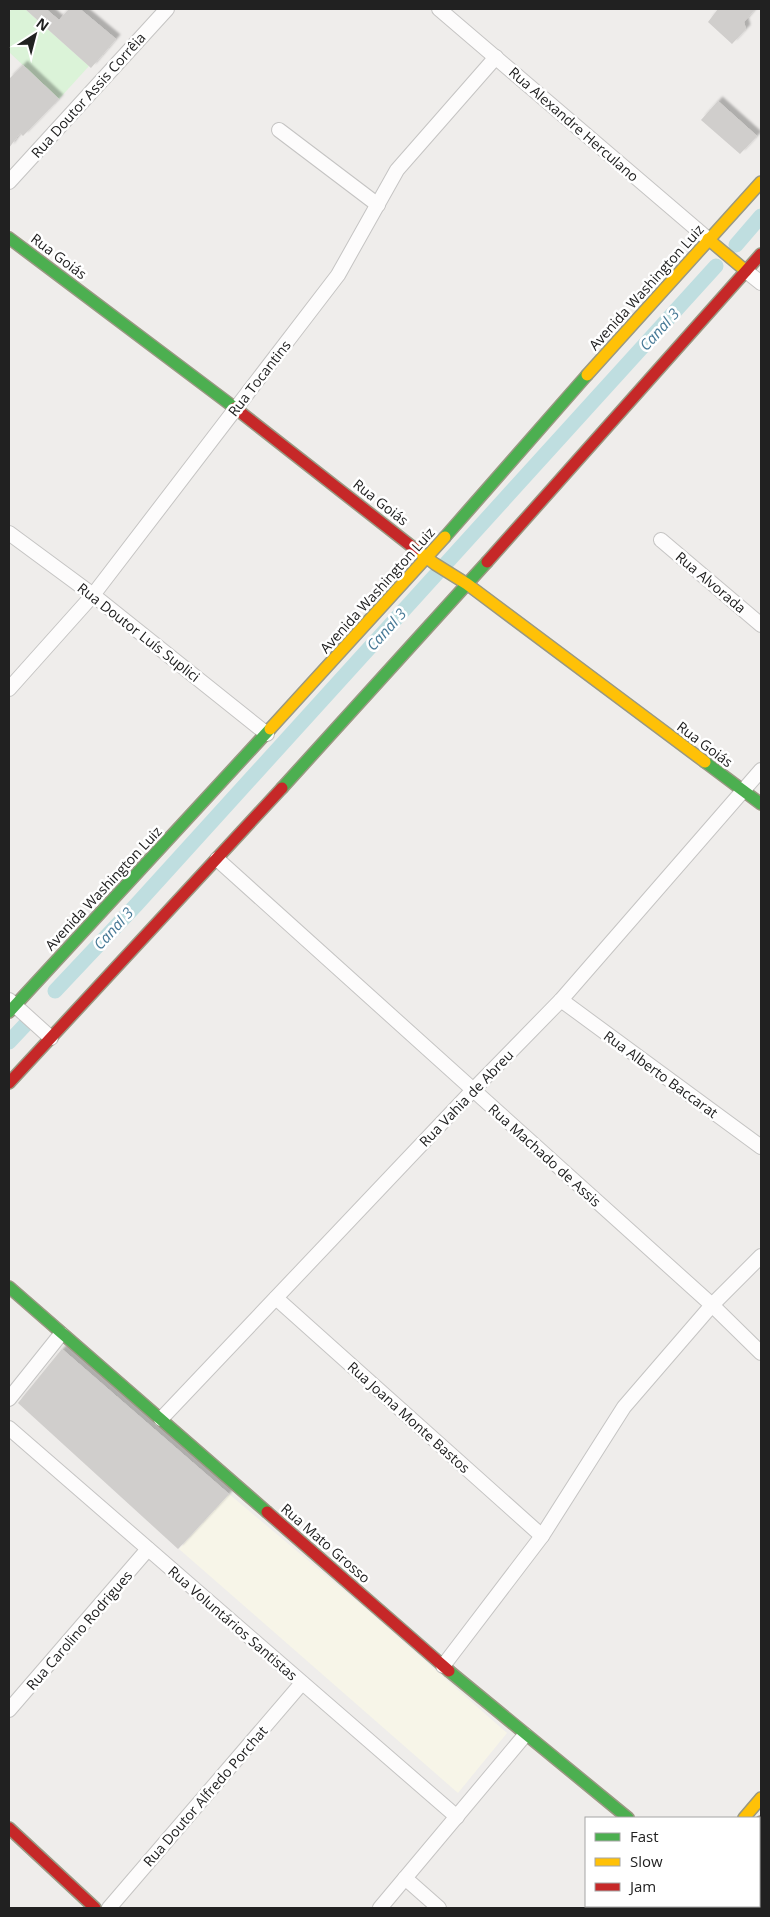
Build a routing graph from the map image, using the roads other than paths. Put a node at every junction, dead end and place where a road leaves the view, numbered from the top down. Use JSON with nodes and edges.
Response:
{"nodes":[{"id":1,"x":167,"y":9,"type":"edge"},
{"id":2,"x":439,"y":9,"type":"edge"},
{"id":3,"x":496,"y":57,"type":"junction"},
{"id":4,"x":279,"y":130,"type":"dead end"},
{"id":5,"x":9,"y":182,"type":"edge"},
{"id":6,"x":761,"y":182,"type":"edge"},
{"id":7,"x":378,"y":205,"type":"junction"},
{"id":8,"x":9,"y":238,"type":"edge"},
{"id":9,"x":712,"y":242,"type":"junction"},
{"id":10,"x":761,"y":254,"type":"edge"},
{"id":11,"x":746,"y":270,"type":"junction"},
{"id":12,"x":761,"y":283,"type":"edge"},
{"id":13,"x":236,"y":408,"type":"junction"},
{"id":14,"x":9,"y":533,"type":"edge"},
{"id":15,"x":661,"y":540,"type":"dead end"},
{"id":16,"x":431,"y":560,"type":"junction"},
{"id":17,"x":467,"y":584,"type":"junction"},
{"id":18,"x":94,"y":595,"type":"junction"},
{"id":19,"x":761,"y":625,"type":"edge"},
{"id":20,"x":9,"y":689,"type":"edge"},
{"id":21,"x":267,"y":734,"type":"junction"},
{"id":22,"x":761,"y":770,"type":"edge"},
{"id":23,"x":744,"y":791,"type":"junction"},
{"id":24,"x":761,"y":804,"type":"edge"},
{"id":25,"x":217,"y":859,"type":"junction"},
{"id":26,"x":561,"y":1000,"type":"junction"},
{"id":27,"x":11,"y":1006,"type":"edge"},
{"id":28,"x":51,"y":1038,"type":"junction"},
{"id":29,"x":9,"y":1083,"type":"edge"},
{"id":30,"x":472,"y":1090,"type":"junction"},
{"id":31,"x":761,"y":1148,"type":"edge"},
{"id":32,"x":761,"y":1256,"type":"edge"},
{"id":33,"x":9,"y":1287,"type":"edge"},
{"id":34,"x":276,"y":1298,"type":"junction"},
{"id":35,"x":712,"y":1305,"type":"junction"},
{"id":36,"x":61,"y":1334,"type":"junction"},
{"id":37,"x":761,"y":1353,"type":"edge"},
{"id":38,"x":9,"y":1399,"type":"edge"},
{"id":39,"x":161,"y":1418,"type":"junction"},
{"id":40,"x":9,"y":1428,"type":"edge"},
{"id":41,"x":542,"y":1536,"type":"junction"},
{"id":42,"x":148,"y":1550,"type":"junction"},
{"id":43,"x":444,"y":1666,"type":"junction"},
{"id":44,"x":302,"y":1683,"type":"junction"},
{"id":45,"x":9,"y":1710,"type":"edge"},
{"id":46,"x":525,"y":1736,"type":"junction"},
{"id":47,"x":761,"y":1798,"type":"edge"},
{"id":48,"x":457,"y":1817,"type":"junction"},
{"id":49,"x":627,"y":1817,"type":"edge"},
{"id":50,"x":745,"y":1817,"type":"edge"},
{"id":51,"x":9,"y":1828,"type":"edge"},
{"id":52,"x":405,"y":1878,"type":"junction"},
{"id":53,"x":95,"y":1908,"type":"edge"},
{"id":54,"x":109,"y":1908,"type":"edge"},
{"id":55,"x":380,"y":1908,"type":"edge"},
{"id":56,"x":439,"y":1908,"type":"edge"}],
"edges":[{"from":1,"to":5,"type":"street","name":"Rua Doutor Assis Corrêia"},
{"from":2,"to":3,"type":"street","name":"Rua Alexandre Herculano"},
{"from":3,"to":7,"type":"street","name":"Rua Tocantins"},
{"from":3,"to":9,"type":"street","name":"Rua Alexandre Herculano"},
{"from":4,"to":7,"type":"street"},
{"from":6,"to":9,"type":"main road","name":"Avenida Washington Luiz"},
{"from":7,"to":13,"type":"street","name":"Rua Tocantins"},
{"from":8,"to":13,"type":"main road","name":"Rua Goiás"},
{"from":9,"to":11,"type":"main road"},
{"from":9,"to":16,"type":"main road","name":"Avenida Washington Luiz"},
{"from":10,"to":11,"type":"main road"},
{"from":11,"to":12,"type":"street"},
{"from":11,"to":17,"type":"main road"},
{"from":13,"to":16,"type":"main road","name":"Rua Goiás"},
{"from":13,"to":18,"type":"street","name":"Rua Tocantins"},
{"from":14,"to":18,"type":"street","name":"Rua Doutor Luís Suplici"},
{"from":15,"to":19,"type":"street","name":"Rua Alvorada"},
{"from":16,"to":17,"type":"main road","name":"Rua Goiás"},
{"from":16,"to":21,"type":"main road","name":"Avenida Washington Luiz"},
{"from":17,"to":23,"type":"main road","name":"Rua Goiás"},
{"from":17,"to":25,"type":"main road"},
{"from":18,"to":20,"type":"street","name":"Rua Tocantins"},
{"from":18,"to":21,"type":"street","name":"Rua Doutor Luís Suplici"},
{"from":21,"to":27,"type":"main road","name":"Avenida Washington Luiz"},
{"from":22,"to":23,"type":"street","name":"Rua Vahia de Abreu"},
{"from":23,"to":24,"type":"main road","name":"Rua Goiás"},
{"from":23,"to":26,"type":"street","name":"Rua Vahia de Abreu"},
{"from":25,"to":28,"type":"main road"},
{"from":25,"to":30,"type":"street","name":"Rua Machado de Assis"},
{"from":26,"to":30,"type":"street","name":"Rua Vahia de Abreu"},
{"from":26,"to":31,"type":"street","name":"Rua Alberto Baccarat"},
{"from":27,"to":28,"type":"street"},
{"from":28,"to":29,"type":"main road"},
{"from":30,"to":34,"type":"street","name":"Rua Vahia de Abreu"},
{"from":30,"to":35,"type":"street","name":"Rua Machado de Assis"},
{"from":32,"to":35,"type":"street"},
{"from":33,"to":36,"type":"main road","name":"Rua Mato Grosso"},
{"from":34,"to":39,"type":"street","name":"Rua Vahia de Abreu"},
{"from":34,"to":41,"type":"street","name":"Rua Joana Monte Bastos"},
{"from":35,"to":37,"type":"street","name":"Rua Machado de Assis"},
{"from":35,"to":41,"type":"street"},
{"from":36,"to":38,"type":"street"},
{"from":36,"to":39,"type":"main road","name":"Rua Mato Grosso"},
{"from":39,"to":43,"type":"main road","name":"Rua Mato Grosso"},
{"from":40,"to":42,"type":"street","name":"Rua Voluntários Santistas"},
{"from":41,"to":43,"type":"street"},
{"from":42,"to":44,"type":"street","name":"Rua Voluntários Santistas"},
{"from":42,"to":45,"type":"street","name":"Rua Carolino Rodrigues"},
{"from":43,"to":46,"type":"main road","name":"Rua Mato Grosso"},
{"from":44,"to":48,"type":"street","name":"Rua Voluntários Santistas"},
{"from":44,"to":54,"type":"street","name":"Rua Doutor Alfredo Porchat"},
{"from":46,"to":48,"type":"street"},
{"from":46,"to":49,"type":"main road","name":"Rua Mato Grosso"},
{"from":47,"to":50,"type":"main road"},
{"from":48,"to":52,"type":"street"},
{"from":51,"to":53,"type":"main road"},
{"from":52,"to":55,"type":"street"},
{"from":52,"to":56,"type":"street"}]}
